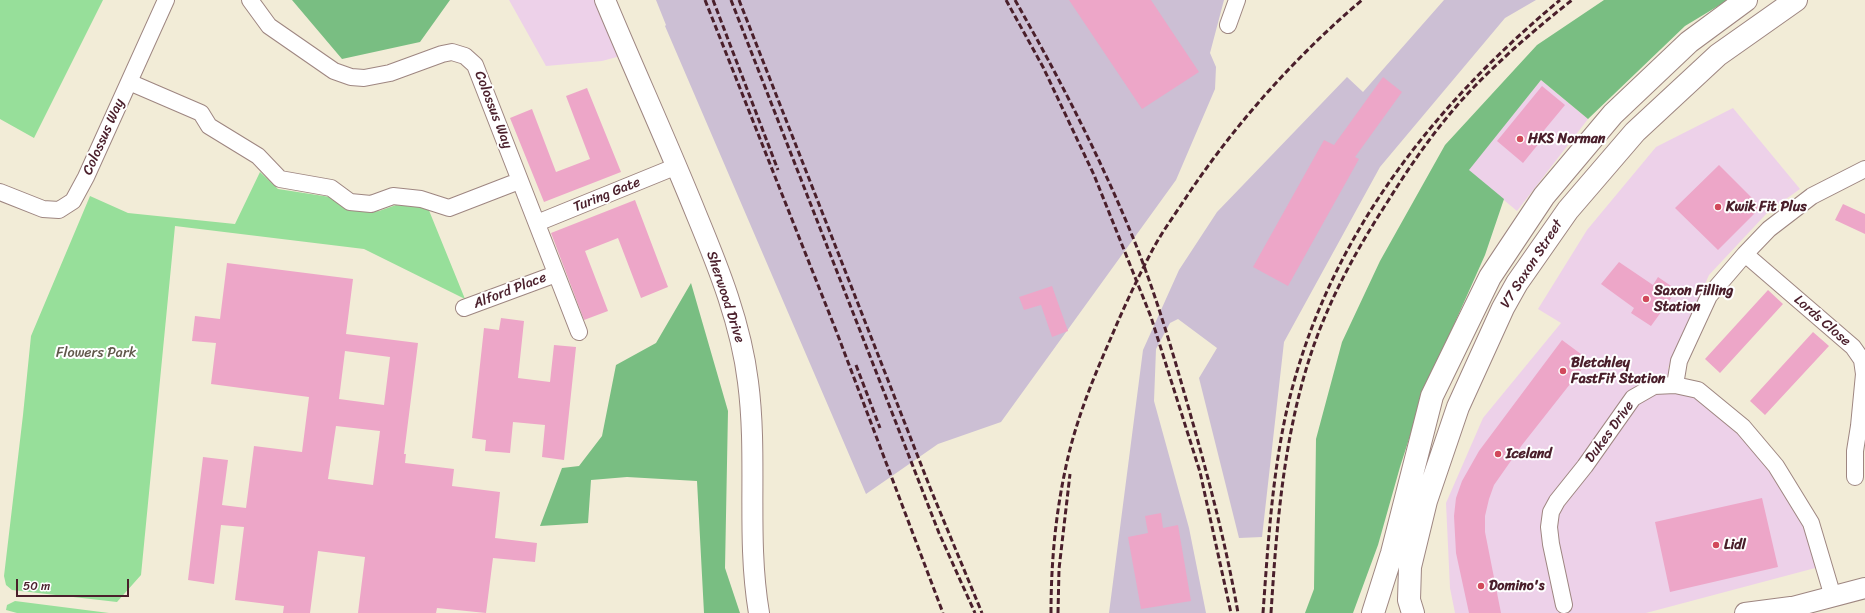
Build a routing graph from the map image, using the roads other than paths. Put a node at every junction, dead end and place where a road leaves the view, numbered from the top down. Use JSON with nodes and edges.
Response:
{"nodes":[{"id":1,"x":166,"y":0,"type":"edge"},
{"id":2,"x":250,"y":0,"type":"edge"},
{"id":3,"x":605,"y":0,"type":"edge"},
{"id":4,"x":1237,"y":0,"type":"edge"},
{"id":5,"x":1746,"y":0,"type":"edge"},
{"id":6,"x":1796,"y":0,"type":"edge"},
{"id":7,"x":1228,"y":25,"type":"dead end"},
{"id":8,"x":129,"y":82,"type":"junction"},
{"id":9,"x":677,"y":166,"type":"junction"},
{"id":10,"x":1865,"y":169,"type":"edge"},
{"id":11,"x":519,"y":181,"type":"junction"},
{"id":12,"x":0,"y":192,"type":"edge"},
{"id":13,"x":537,"y":223,"type":"junction"},
{"id":14,"x":1745,"y":254,"type":"junction"},
{"id":15,"x":556,"y":274,"type":"junction"},
{"id":16,"x":464,"y":308,"type":"dead end"},
{"id":17,"x":579,"y":332,"type":"dead end"},
{"id":18,"x":1675,"y":385,"type":"junction"},
{"id":19,"x":1855,"y":477,"type":"dead end"},
{"id":20,"x":1865,"y":588,"type":"edge"},
{"id":21,"x":1833,"y":597,"type":"junction"},
{"id":22,"x":1564,"y":605,"type":"dead end"},
{"id":23,"x":1785,"y":610,"type":"edge"},
{"id":24,"x":759,"y":613,"type":"edge"},
{"id":25,"x":1373,"y":613,"type":"edge"},
{"id":26,"x":1414,"y":613,"type":"edge"},
{"id":27,"x":1745,"y":613,"type":"edge"}],
"edges":[{"from":1,"to":8,"type":"street","name":"Colossus Way"},
{"from":2,"to":11,"type":"street","name":"Colossus Way"},
{"from":3,"to":9,"type":"street","name":"Sherwood Drive"},
{"from":4,"to":7,"type":"street"},
{"from":5,"to":25,"type":"main road","name":"V7 Saxon Street"},
{"from":6,"to":26,"type":"main road","name":"V7 Saxon Street"},
{"from":8,"to":11,"type":"street"},
{"from":8,"to":12,"type":"street","name":"Colossus Way"},
{"from":9,"to":13,"type":"street","name":"Turing Gate"},
{"from":9,"to":24,"type":"street","name":"Sherwood Drive"},
{"from":10,"to":14,"type":"street"},
{"from":11,"to":13,"type":"street","name":"Colossus Way"},
{"from":13,"to":15,"type":"street","name":"Colossus Way"},
{"from":14,"to":18,"type":"street"},
{"from":14,"to":19,"type":"street","name":"Lords Close"},
{"from":15,"to":16,"type":"street","name":"Alford Place"},
{"from":15,"to":17,"type":"street","name":"Colossus Way"},
{"from":18,"to":21,"type":"street","name":"Dukes Drive"},
{"from":18,"to":22,"type":"street","name":"Dukes Drive"},
{"from":20,"to":21,"type":"street"},
{"from":21,"to":23,"type":"street"},
{"from":23,"to":27,"type":"street"}]}
